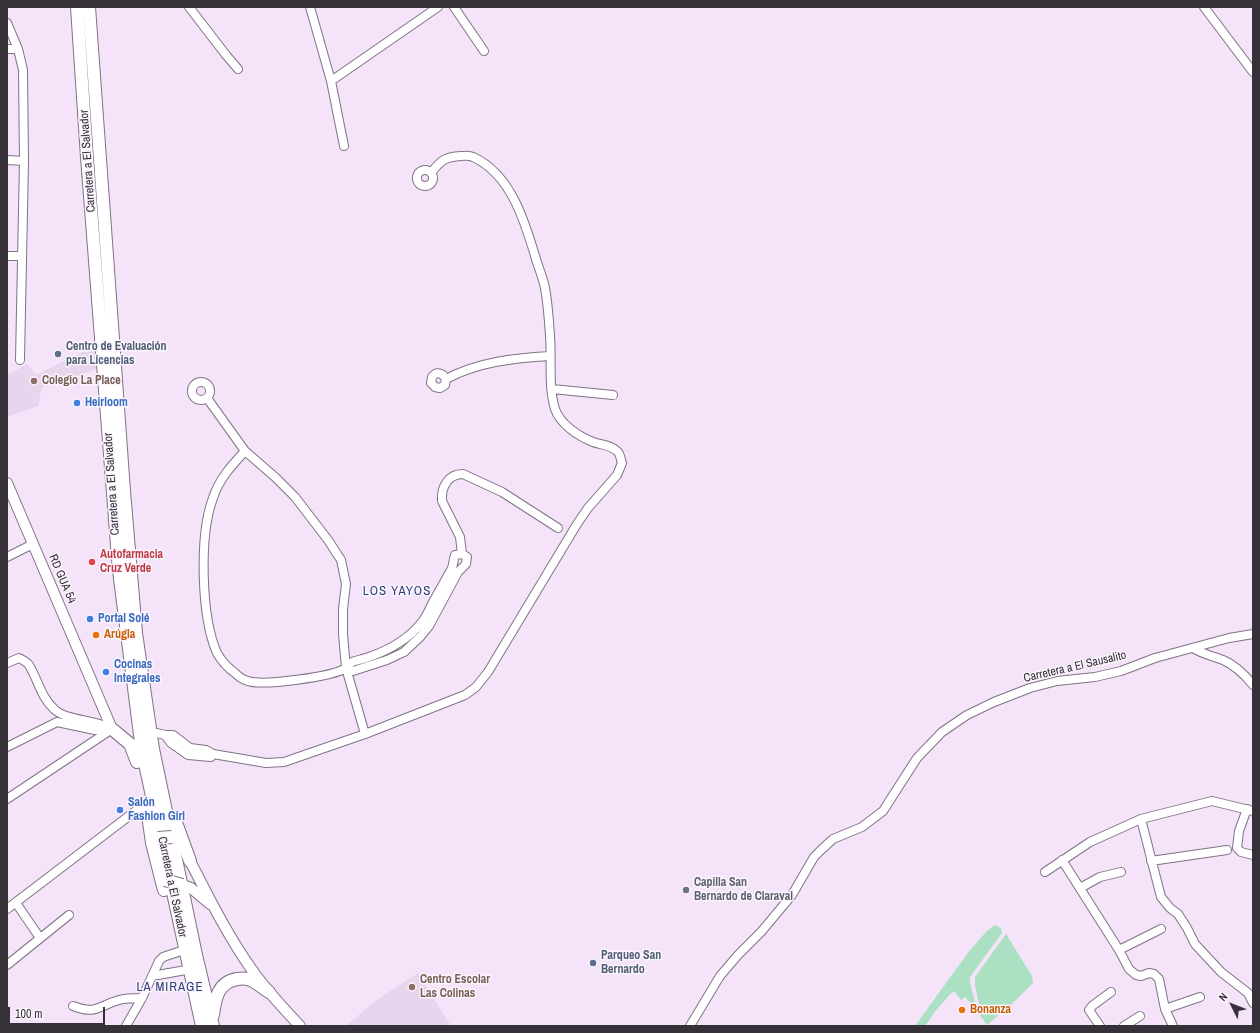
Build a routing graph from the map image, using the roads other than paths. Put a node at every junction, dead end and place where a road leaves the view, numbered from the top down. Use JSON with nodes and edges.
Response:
{"nodes":[{"id":1,"x":77,"y":7,"type":"edge"},
{"id":2,"x":89,"y":7,"type":"edge"},
{"id":3,"x":189,"y":7,"type":"edge"},
{"id":4,"x":310,"y":7,"type":"edge"},
{"id":5,"x":438,"y":7,"type":"edge"},
{"id":6,"x":454,"y":7,"type":"edge"},
{"id":7,"x":1204,"y":7,"type":"edge"},
{"id":8,"x":7,"y":23,"type":"edge"},
{"id":9,"x":7,"y":49,"type":"edge"},
{"id":10,"x":18,"y":49,"type":"junction"},
{"id":11,"x":484,"y":51,"type":"dead end"},
{"id":12,"x":238,"y":69,"type":"dead end"},
{"id":13,"x":1253,"y":72,"type":"edge"},
{"id":14,"x":331,"y":81,"type":"junction"},
{"id":15,"x":344,"y":146,"type":"dead end"},
{"id":16,"x":7,"y":160,"type":"edge"},
{"id":17,"x":24,"y":161,"type":"junction"},
{"id":18,"x":431,"y":173,"type":"dead end"},
{"id":19,"x":7,"y":256,"type":"edge"},
{"id":20,"x":21,"y":256,"type":"junction"},
{"id":21,"x":550,"y":356,"type":"junction"},
{"id":22,"x":20,"y":360,"type":"dead end"},
{"id":23,"x":446,"y":379,"type":"dead end"},
{"id":24,"x":552,"y":389,"type":"junction"},
{"id":25,"x":613,"y":395,"type":"dead end"},
{"id":26,"x":207,"y":398,"type":"dead end"},
{"id":27,"x":245,"y":451,"type":"junction"},
{"id":28,"x":7,"y":483,"type":"edge"},
{"id":29,"x":558,"y":528,"type":"dead end"},
{"id":30,"x":33,"y":544,"type":"junction"},
{"id":31,"x":462,"y":554,"type":"junction"},
{"id":32,"x":7,"y":557,"type":"edge"},
{"id":33,"x":122,"y":603,"type":"junction"},
{"id":34,"x":136,"y":633,"type":"junction"},
{"id":35,"x":1252,"y":633,"type":"edge"},
{"id":36,"x":1193,"y":648,"type":"junction"},
{"id":37,"x":7,"y":663,"type":"edge"},
{"id":38,"x":346,"y":668,"type":"junction"},
{"id":39,"x":1253,"y":684,"type":"edge"},
{"id":40,"x":59,"y":718,"type":"junction"},
{"id":41,"x":132,"y":726,"type":"junction"},
{"id":42,"x":112,"y":729,"type":"junction"},
{"id":43,"x":161,"y":734,"type":"junction"},
{"id":44,"x":365,"y":734,"type":"junction"},
{"id":45,"x":7,"y":747,"type":"edge"},
{"id":46,"x":138,"y":762,"type":"junction"},
{"id":47,"x":7,"y":798,"type":"edge"},
{"id":48,"x":146,"y":803,"type":"junction"},
{"id":49,"x":1250,"y":810,"type":"edge"},
{"id":50,"x":174,"y":817,"type":"junction"},
{"id":51,"x":1141,"y":819,"type":"junction"},
{"id":52,"x":175,"y":839,"type":"junction"},
{"id":53,"x":155,"y":840,"type":"junction"},
{"id":54,"x":1227,"y":850,"type":"dead end"},
{"id":55,"x":1253,"y":855,"type":"edge"},
{"id":56,"x":1062,"y":860,"type":"junction"},
{"id":57,"x":190,"y":861,"type":"junction"},
{"id":58,"x":1151,"y":861,"type":"junction"},
{"id":59,"x":1045,"y":872,"type":"dead end"},
{"id":60,"x":1121,"y":872,"type":"dead end"},
{"id":61,"x":163,"y":880,"type":"junction"},
{"id":62,"x":183,"y":885,"type":"junction"},
{"id":63,"x":1080,"y":888,"type":"junction"},
{"id":64,"x":16,"y":903,"type":"junction"},
{"id":65,"x":213,"y":906,"type":"junction"},
{"id":66,"x":7,"y":910,"type":"edge"},
{"id":67,"x":69,"y":915,"type":"dead end"},
{"id":68,"x":1161,"y":929,"type":"dead end"},
{"id":69,"x":40,"y":938,"type":"junction"},
{"id":70,"x":1119,"y":950,"type":"junction"},
{"id":71,"x":181,"y":951,"type":"junction"},
{"id":72,"x":7,"y":965,"type":"edge"},
{"id":73,"x":186,"y":970,"type":"junction"},
{"id":74,"x":152,"y":976,"type":"junction"},
{"id":75,"x":269,"y":992,"type":"junction"},
{"id":76,"x":1111,"y":992,"type":"dead end"},
{"id":77,"x":1200,"y":997,"type":"dead end"},
{"id":78,"x":142,"y":998,"type":"junction"},
{"id":79,"x":1253,"y":1003,"type":"edge"},
{"id":80,"x":73,"y":1006,"type":"dead end"},
{"id":81,"x":1165,"y":1009,"type":"junction"},
{"id":82,"x":1140,"y":1016,"type":"dead end"},
{"id":83,"x":207,"y":1025,"type":"edge"},
{"id":84,"x":126,"y":1026,"type":"edge"},
{"id":85,"x":300,"y":1026,"type":"edge"},
{"id":86,"x":690,"y":1026,"type":"edge"},
{"id":87,"x":1100,"y":1026,"type":"edge"},
{"id":88,"x":1124,"y":1026,"type":"edge"},
{"id":89,"x":1173,"y":1026,"type":"edge"}],
"edges":[{"from":1,"to":33,"type":"highway","name":"Carretera a El Salvador"},
{"from":2,"to":34,"type":"highway","name":"Carretera a El Salvador"},
{"from":3,"to":12,"type":"street"},
{"from":4,"to":14,"type":"street"},
{"from":5,"to":14,"type":"street"},
{"from":6,"to":11,"type":"street"},
{"from":7,"to":13,"type":"street"},
{"from":8,"to":10,"type":"street"},
{"from":9,"to":10,"type":"street"},
{"from":10,"to":17,"type":"street"},
{"from":14,"to":15,"type":"street"},
{"from":16,"to":17,"type":"street"},
{"from":17,"to":20,"type":"street"},
{"from":18,"to":21,"type":"street"},
{"from":19,"to":20,"type":"street"},
{"from":20,"to":22,"type":"street"},
{"from":21,"to":23,"type":"street"},
{"from":21,"to":24,"type":"street"},
{"from":24,"to":25,"type":"street"},
{"from":24,"to":44,"type":"street"},
{"from":26,"to":27,"type":"street"},
{"from":27,"to":38,"type":"street"},
{"from":27,"to":38,"type":"street"},
{"from":28,"to":30,"type":"main road","name":"RD GUA 54"},
{"from":29,"to":31,"type":"street"},
{"from":30,"to":32,"type":"street"},
{"from":30,"to":42,"type":"main road","name":"RD GUA 54"},
{"from":31,"to":38,"type":"street"},
{"from":31,"to":38,"type":"street"},
{"from":33,"to":41,"type":"highway"},
{"from":33,"to":83,"type":"highway","name":"Carretera a El Salvador"},
{"from":34,"to":43,"type":"highway"},
{"from":34,"to":83,"type":"highway","name":"Carretera a El Salvador"},
{"from":35,"to":36,"type":"street","name":"Carretera a El Sausalito"},
{"from":36,"to":39,"type":"street"},
{"from":36,"to":86,"type":"street","name":"Carretera a El Sausalito"},
{"from":37,"to":40,"type":"street"},
{"from":38,"to":44,"type":"street"},
{"from":40,"to":42,"type":"street"},
{"from":40,"to":45,"type":"street"},
{"from":41,"to":42,"type":"highway"},
{"from":41,"to":46,"type":"highway"},
{"from":42,"to":46,"type":"highway"},
{"from":42,"to":47,"type":"street"},
{"from":43,"to":44,"type":"street"},
{"from":43,"to":50,"type":"highway"},
{"from":46,"to":48,"type":"highway"},
{"from":48,"to":53,"type":"highway"},
{"from":48,"to":64,"type":"street"},
{"from":49,"to":51,"type":"street"},
{"from":49,"to":55,"type":"street"},
{"from":50,"to":52,"type":"highway"},
{"from":50,"to":57,"type":"highway"},
{"from":51,"to":56,"type":"street"},
{"from":51,"to":58,"type":"street"},
{"from":52,"to":53,"type":"highway","bridge":true},
{"from":52,"to":57,"type":"highway"},
{"from":52,"to":62,"type":"highway"},
{"from":53,"to":61,"type":"highway"},
{"from":54,"to":58,"type":"street"},
{"from":56,"to":59,"type":"street"},
{"from":56,"to":63,"type":"street"},
{"from":57,"to":65,"type":"main road"},
{"from":58,"to":79,"type":"street"},
{"from":60,"to":63,"type":"street"},
{"from":61,"to":62,"type":"highway","bridge":true},
{"from":61,"to":71,"type":"highway"},
{"from":62,"to":65,"type":"main road"},
{"from":62,"to":83,"type":"highway"},
{"from":63,"to":70,"type":"street"},
{"from":64,"to":66,"type":"street"},
{"from":64,"to":69,"type":"street"},
{"from":65,"to":75,"type":"main road"},
{"from":67,"to":69,"type":"street"},
{"from":68,"to":70,"type":"street"},
{"from":69,"to":72,"type":"street"},
{"from":70,"to":81,"type":"street"},
{"from":71,"to":73,"type":"highway"},
{"from":71,"to":74,"type":"street"},
{"from":73,"to":74,"type":"street"},
{"from":73,"to":83,"type":"highway"},
{"from":74,"to":78,"type":"street"},
{"from":75,"to":83,"type":"highway"},
{"from":75,"to":85,"type":"main road"},
{"from":76,"to":87,"type":"street"},
{"from":77,"to":81,"type":"street"},
{"from":78,"to":80,"type":"street"},
{"from":78,"to":84,"type":"street"},
{"from":81,"to":89,"type":"street"},
{"from":82,"to":88,"type":"street"}]}
